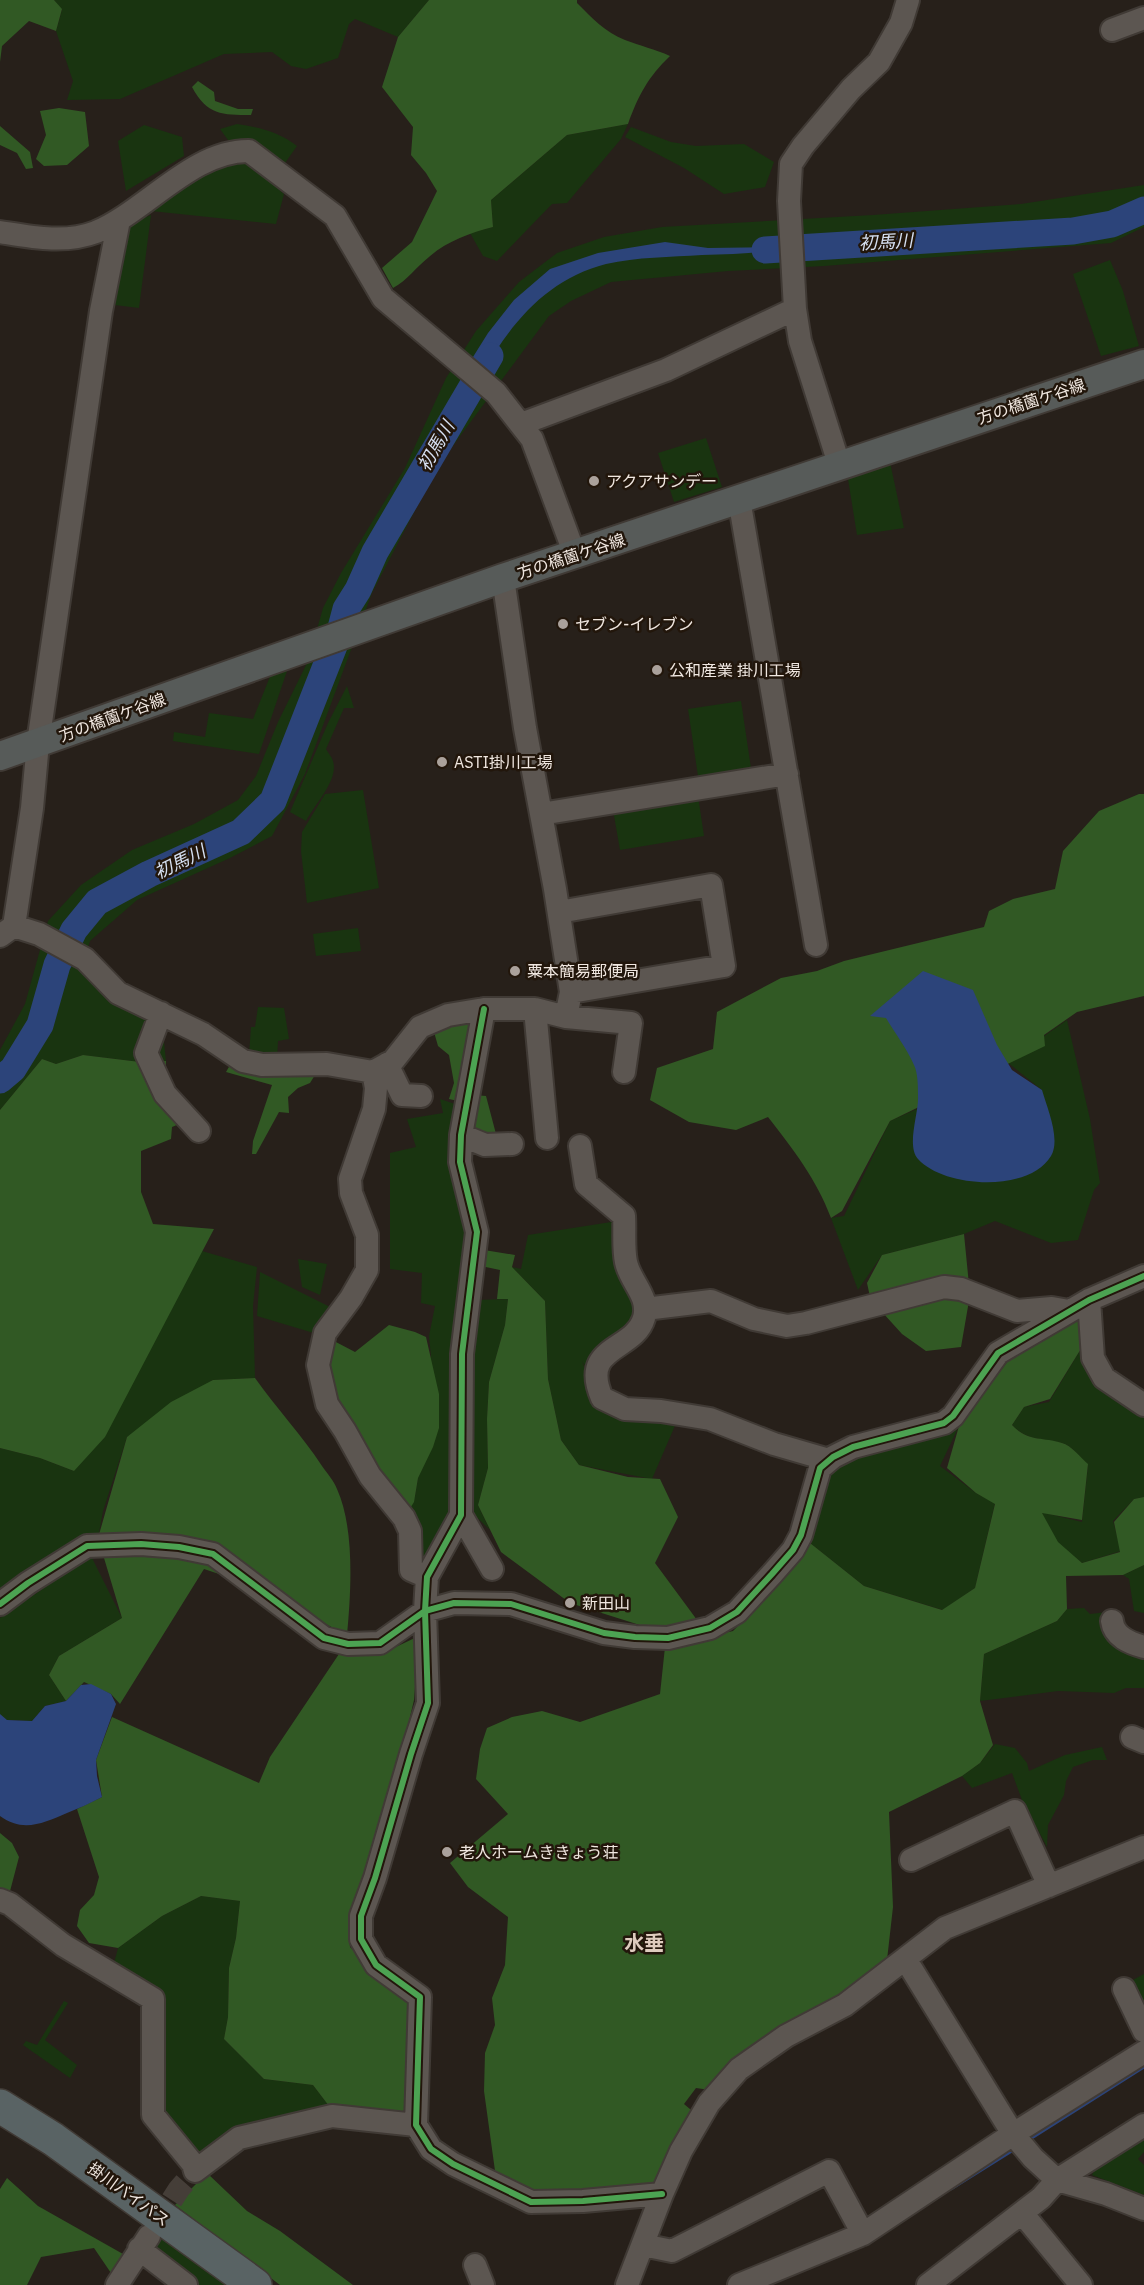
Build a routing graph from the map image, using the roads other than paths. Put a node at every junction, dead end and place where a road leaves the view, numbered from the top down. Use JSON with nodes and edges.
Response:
{"nodes":[{"id":1,"x":908,"y":0,"type":"edge"},
{"id":2,"x":1144,"y":18,"type":"edge"},
{"id":3,"x":1112,"y":30,"type":"dead end"},
{"id":4,"x":119,"y":220,"type":"junction"},
{"id":5,"x":0,"y":232,"type":"edge"},
{"id":6,"x":795,"y":309,"type":"junction"},
{"id":7,"x":1144,"y":364,"type":"edge"},
{"id":8,"x":520,"y":424,"type":"junction"},
{"id":9,"x":839,"y":464,"type":"junction"},
{"id":10,"x":739,"y":499,"type":"junction"},
{"id":11,"x":574,"y":555,"type":"junction"},
{"id":12,"x":503,"y":578,"type":"junction"},
{"id":13,"x":38,"y":743,"type":"junction"},
{"id":14,"x":0,"y":756,"type":"edge"},
{"id":15,"x":787,"y":774,"type":"junction"},
{"id":16,"x":541,"y":814,"type":"junction"},
{"id":17,"x":10,"y":892,"type":"edge"},
{"id":18,"x":558,"y":912,"type":"junction"},
{"id":19,"x":7,"y":931,"type":"edge"},
{"id":20,"x":816,"y":945,"type":"dead end"},
{"id":21,"x":571,"y":992,"type":"junction"},
{"id":22,"x":484,"y":1009,"type":"junction"},
{"id":23,"x":535,"y":1009,"type":"junction"},
{"id":24,"x":161,"y":1013,"type":"junction"},
{"id":25,"x":566,"y":1017,"type":"junction"},
{"id":26,"x":380,"y":1068,"type":"junction"},
{"id":27,"x":624,"y":1072,"type":"dead end"},
{"id":28,"x":421,"y":1096,"type":"dead end"},
{"id":29,"x":199,"y":1131,"type":"dead end"},
{"id":30,"x":461,"y":1135,"type":"junction"},
{"id":31,"x":547,"y":1138,"type":"dead end"},
{"id":32,"x":512,"y":1144,"type":"dead end"},
{"id":33,"x":580,"y":1146,"type":"dead end"},
{"id":34,"x":1144,"y":1276,"type":"edge"},
{"id":35,"x":1089,"y":1300,"type":"junction"},
{"id":36,"x":645,"y":1309,"type":"junction"},
{"id":37,"x":1069,"y":1311,"type":"junction"},
{"id":38,"x":1144,"y":1405,"type":"edge"},
{"id":39,"x":829,"y":1460,"type":"junction"},
{"id":40,"x":461,"y":1515,"type":"junction"},
{"id":41,"x":492,"y":1569,"type":"dead end"},
{"id":42,"x":427,"y":1577,"type":"junction"},
{"id":43,"x":0,"y":1604,"type":"edge"},
{"id":44,"x":425,"y":1611,"type":"junction"},
{"id":45,"x":1112,"y":1621,"type":"dead end"},
{"id":46,"x":1144,"y":1647,"type":"edge"},
{"id":47,"x":1144,"y":1847,"type":"edge"},
{"id":48,"x":910,"y":1860,"type":"dead end"},
{"id":49,"x":1049,"y":1886,"type":"junction"},
{"id":50,"x":0,"y":1900,"type":"edge"},
{"id":51,"x":906,"y":1960,"type":"junction"},
{"id":52,"x":1124,"y":1989,"type":"dead end"},
{"id":53,"x":1144,"y":2031,"type":"edge"},
{"id":54,"x":1144,"y":2052,"type":"edge"},
{"id":55,"x":0,"y":2106,"type":"edge"},
{"id":56,"x":416,"y":2125,"type":"junction"},
{"id":57,"x":1144,"y":2125,"type":"edge"},
{"id":58,"x":1013,"y":2134,"type":"junction"},
{"id":59,"x":1056,"y":2181,"type":"junction"},
{"id":60,"x":662,"y":2194,"type":"junction"},
{"id":61,"x":1144,"y":2209,"type":"edge"},
{"id":62,"x":1022,"y":2213,"type":"junction"},
{"id":63,"x":863,"y":2234,"type":"junction"},
{"id":64,"x":643,"y":2245,"type":"junction"},
{"id":65,"x":937,"y":2282,"type":"edge"},
{"id":66,"x":117,"y":2285,"type":"edge"},
{"id":67,"x":186,"y":2285,"type":"edge"},
{"id":68,"x":255,"y":2285,"type":"edge"},
{"id":69,"x":627,"y":2285,"type":"edge"},
{"id":70,"x":739,"y":2285,"type":"edge"},
{"id":71,"x":1081,"y":2285,"type":"edge"}],
"edges":[{"from":1,"to":6,"type":"street"},
{"from":2,"to":3,"type":"street"},
{"from":4,"to":5,"type":"street"},
{"from":4,"to":8,"type":"street"},
{"from":4,"to":13,"type":"street"},
{"from":6,"to":8,"type":"street"},
{"from":6,"to":9,"type":"street"},
{"from":7,"to":9,"type":"main road","name":"方の橋薗ケ谷線"},
{"from":8,"to":11,"type":"street"},
{"from":9,"to":10,"type":"main road","name":"方の橋薗ケ谷線"},
{"from":10,"to":11,"type":"main road","name":"方の橋薗ケ谷線"},
{"from":10,"to":15,"type":"street"},
{"from":11,"to":12,"type":"main road","name":"方の橋薗ケ谷線"},
{"from":12,"to":13,"type":"main road","name":"方の橋薗ケ谷線"},
{"from":12,"to":16,"type":"street"},
{"from":13,"to":14,"type":"main road","name":"方の橋薗ケ谷線"},
{"from":13,"to":17,"type":"street"},
{"from":15,"to":16,"type":"street"},
{"from":15,"to":20,"type":"street"},
{"from":16,"to":18,"type":"street"},
{"from":17,"to":19,"type":"street"},
{"from":18,"to":21,"type":"street"},
{"from":18,"to":21,"type":"street"},
{"from":19,"to":24,"type":"street"},
{"from":21,"to":25,"type":"street"},
{"from":22,"to":23,"type":"street"},
{"from":22,"to":26,"type":"street"},
{"from":22,"to":30,"type":"street"},
{"from":23,"to":25,"type":"street"},
{"from":23,"to":31,"type":"street"},
{"from":24,"to":26,"type":"street"},
{"from":24,"to":29,"type":"street"},
{"from":25,"to":27,"type":"street"},
{"from":26,"to":28,"type":"street"},
{"from":26,"to":42,"type":"street"},
{"from":30,"to":32,"type":"street"},
{"from":30,"to":40,"type":"street"},
{"from":33,"to":36,"type":"street"},
{"from":34,"to":35,"type":"street"},
{"from":35,"to":37,"type":"street"},
{"from":35,"to":38,"type":"street"},
{"from":36,"to":37,"type":"street"},
{"from":36,"to":39,"type":"street"},
{"from":37,"to":39,"type":"street"},
{"from":39,"to":44,"type":"street"},
{"from":40,"to":41,"type":"street"},
{"from":40,"to":42,"type":"street"},
{"from":42,"to":44,"type":"street"},
{"from":43,"to":44,"type":"street"},
{"from":44,"to":56,"type":"street"},
{"from":45,"to":46,"type":"street"},
{"from":47,"to":49,"type":"street"},
{"from":48,"to":49,"type":"street"},
{"from":49,"to":51,"type":"street"},
{"from":50,"to":56,"type":"street"},
{"from":51,"to":58,"type":"street"},
{"from":51,"to":60,"type":"street"},
{"from":52,"to":53,"type":"street"},
{"from":54,"to":58,"type":"street"},
{"from":55,"to":68,"type":"highway","name":"掛川バイパス"},
{"from":56,"to":60,"type":"street"},
{"from":57,"to":59,"type":"street"},
{"from":58,"to":59,"type":"street"},
{"from":58,"to":63,"type":"street"},
{"from":59,"to":61,"type":"street"},
{"from":59,"to":62,"type":"street"},
{"from":60,"to":64,"type":"street"},
{"from":62,"to":65,"type":"street"},
{"from":62,"to":71,"type":"street"},
{"from":63,"to":64,"type":"street"},
{"from":63,"to":70,"type":"street"},
{"from":64,"to":69,"type":"street"},
{"from":66,"to":67,"type":"street"}]}
